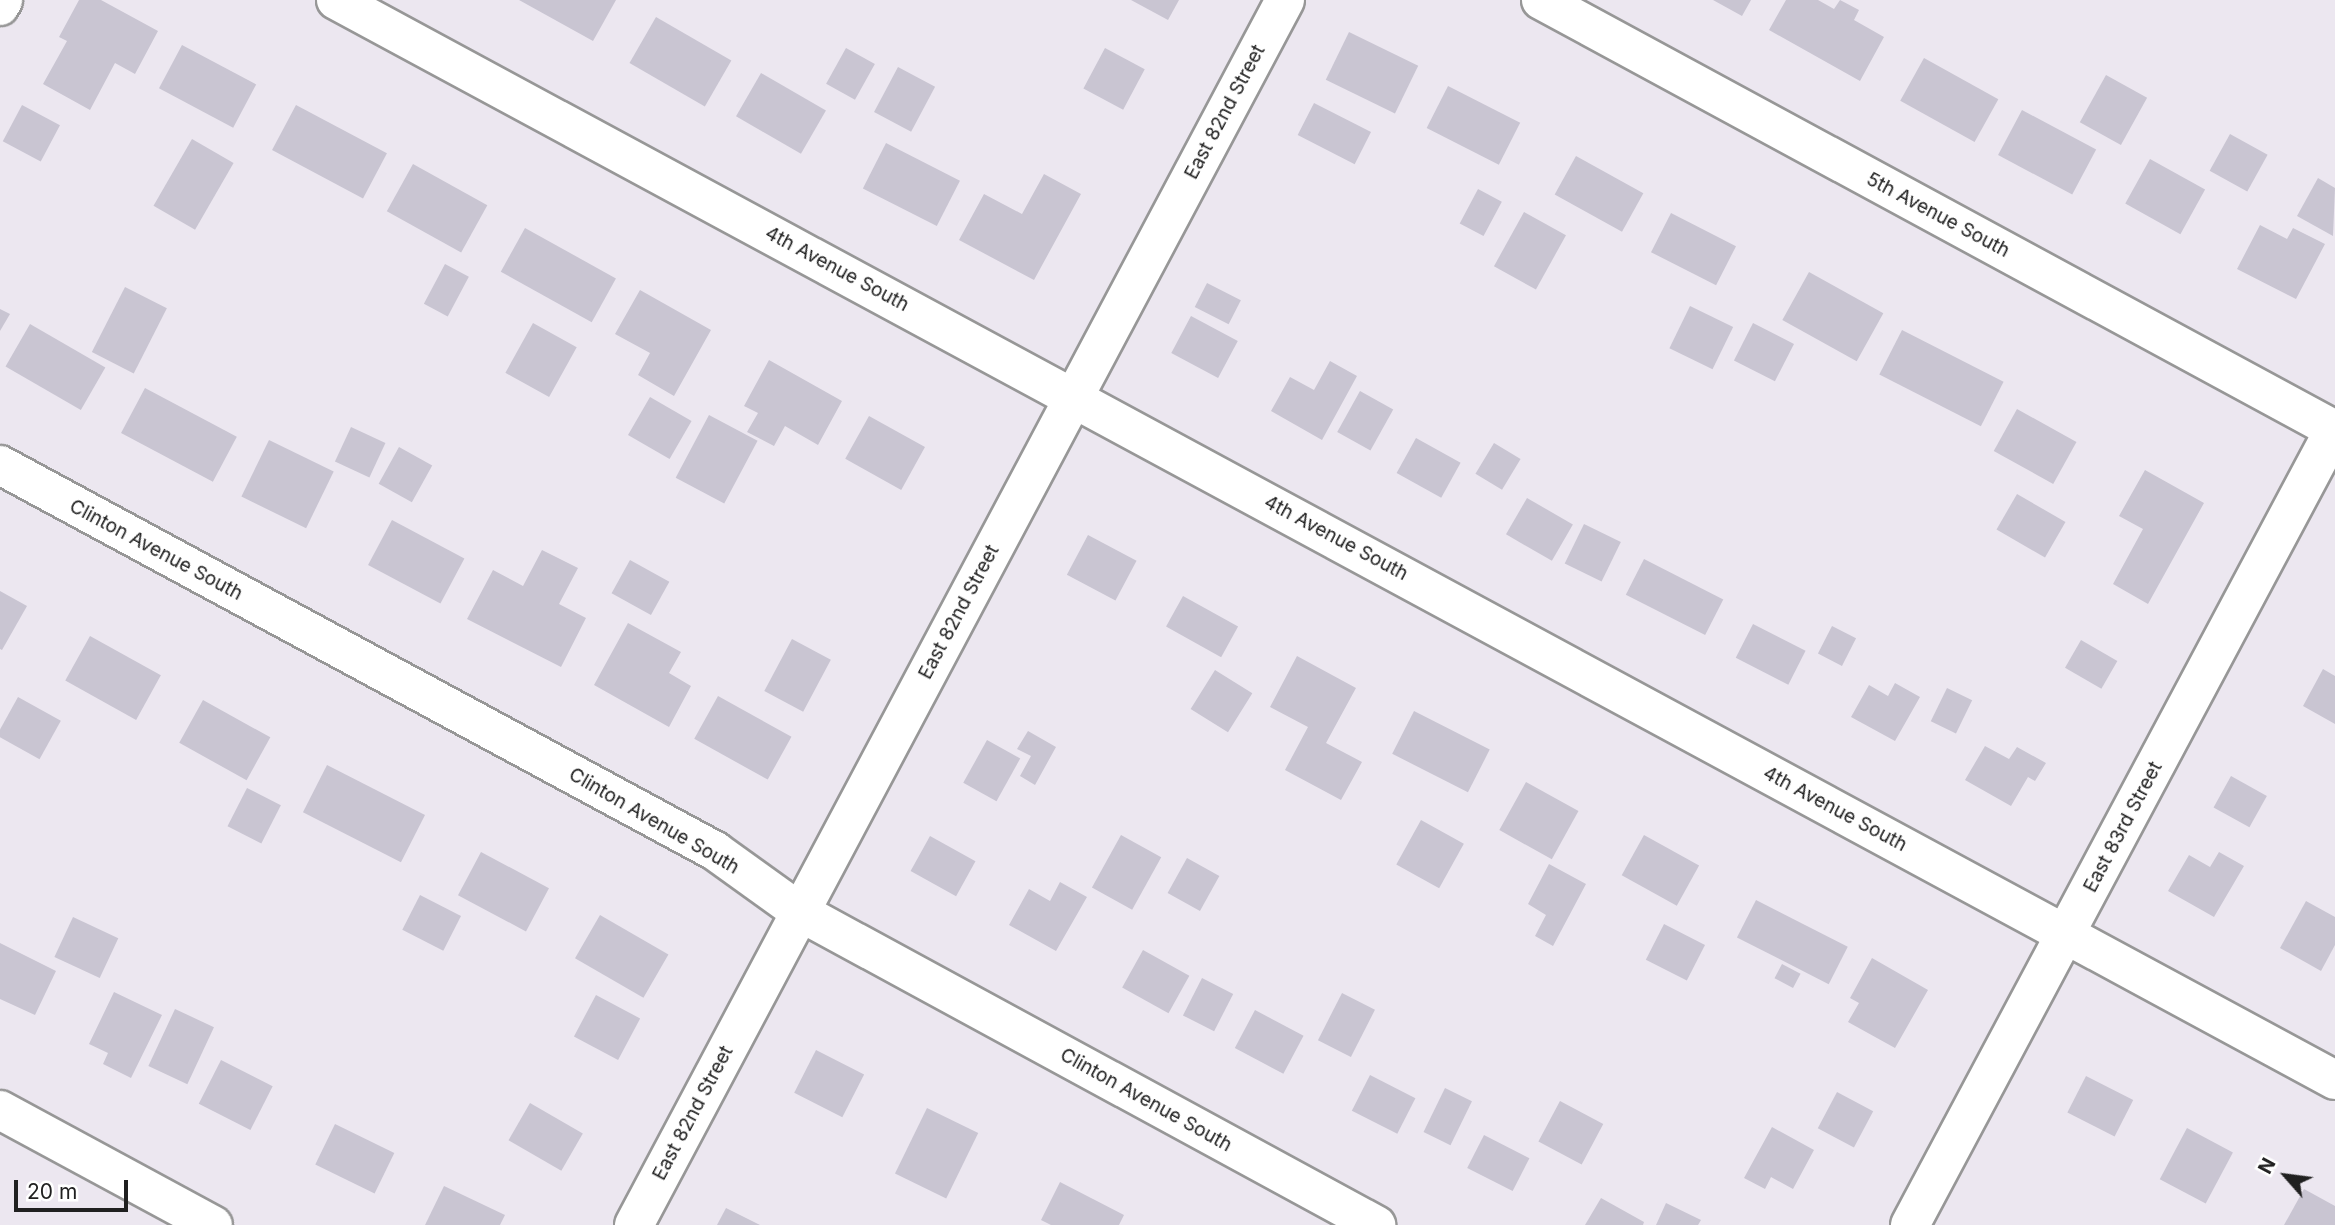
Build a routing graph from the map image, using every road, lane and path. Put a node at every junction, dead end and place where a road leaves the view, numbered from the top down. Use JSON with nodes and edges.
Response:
{"nodes":[{"id":1,"x":3,"y":0,"type":"edge"},
{"id":2,"x":336,"y":0,"type":"edge"},
{"id":3,"x":1285,"y":0,"type":"edge"},
{"id":4,"x":1541,"y":0,"type":"edge"},
{"id":5,"x":0,"y":6,"type":"edge"},
{"id":6,"x":1074,"y":396,"type":"junction"},
{"id":7,"x":2335,"y":429,"type":"edge"},
{"id":8,"x":0,"y":466,"type":"edge"},
{"id":9,"x":800,"y":912,"type":"junction"},
{"id":10,"x":2066,"y":934,"type":"junction"},
{"id":11,"x":2335,"y":1080,"type":"edge"},
{"id":12,"x":0,"y":1110,"type":"edge"},
{"id":13,"x":213,"y":1225,"type":"edge"},
{"id":14,"x":634,"y":1225,"type":"edge"},
{"id":15,"x":1376,"y":1225,"type":"edge"},
{"id":16,"x":1910,"y":1225,"type":"edge"}],
"edges":[{"from":1,"to":5,"type":"street"},
{"from":2,"to":6,"type":"street","name":"4th Avenue South"},
{"from":3,"to":6,"type":"street","name":"East 82nd Street"},
{"from":4,"to":7,"type":"street","name":"5th Avenue South"},
{"from":6,"to":9,"type":"street","name":"East 82nd Street"},
{"from":6,"to":10,"type":"street","name":"4th Avenue South"},
{"from":7,"to":10,"type":"street","name":"East 83rd Street"},
{"from":8,"to":9,"type":"street","name":"Clinton Avenue South"},
{"from":9,"to":14,"type":"street","name":"East 82nd Street"},
{"from":9,"to":15,"type":"street","name":"Clinton Avenue South"},
{"from":10,"to":11,"type":"street","name":"4th Avenue South"},
{"from":10,"to":16,"type":"street","name":"East 83rd Street"},
{"from":12,"to":13,"type":"street"}]}
